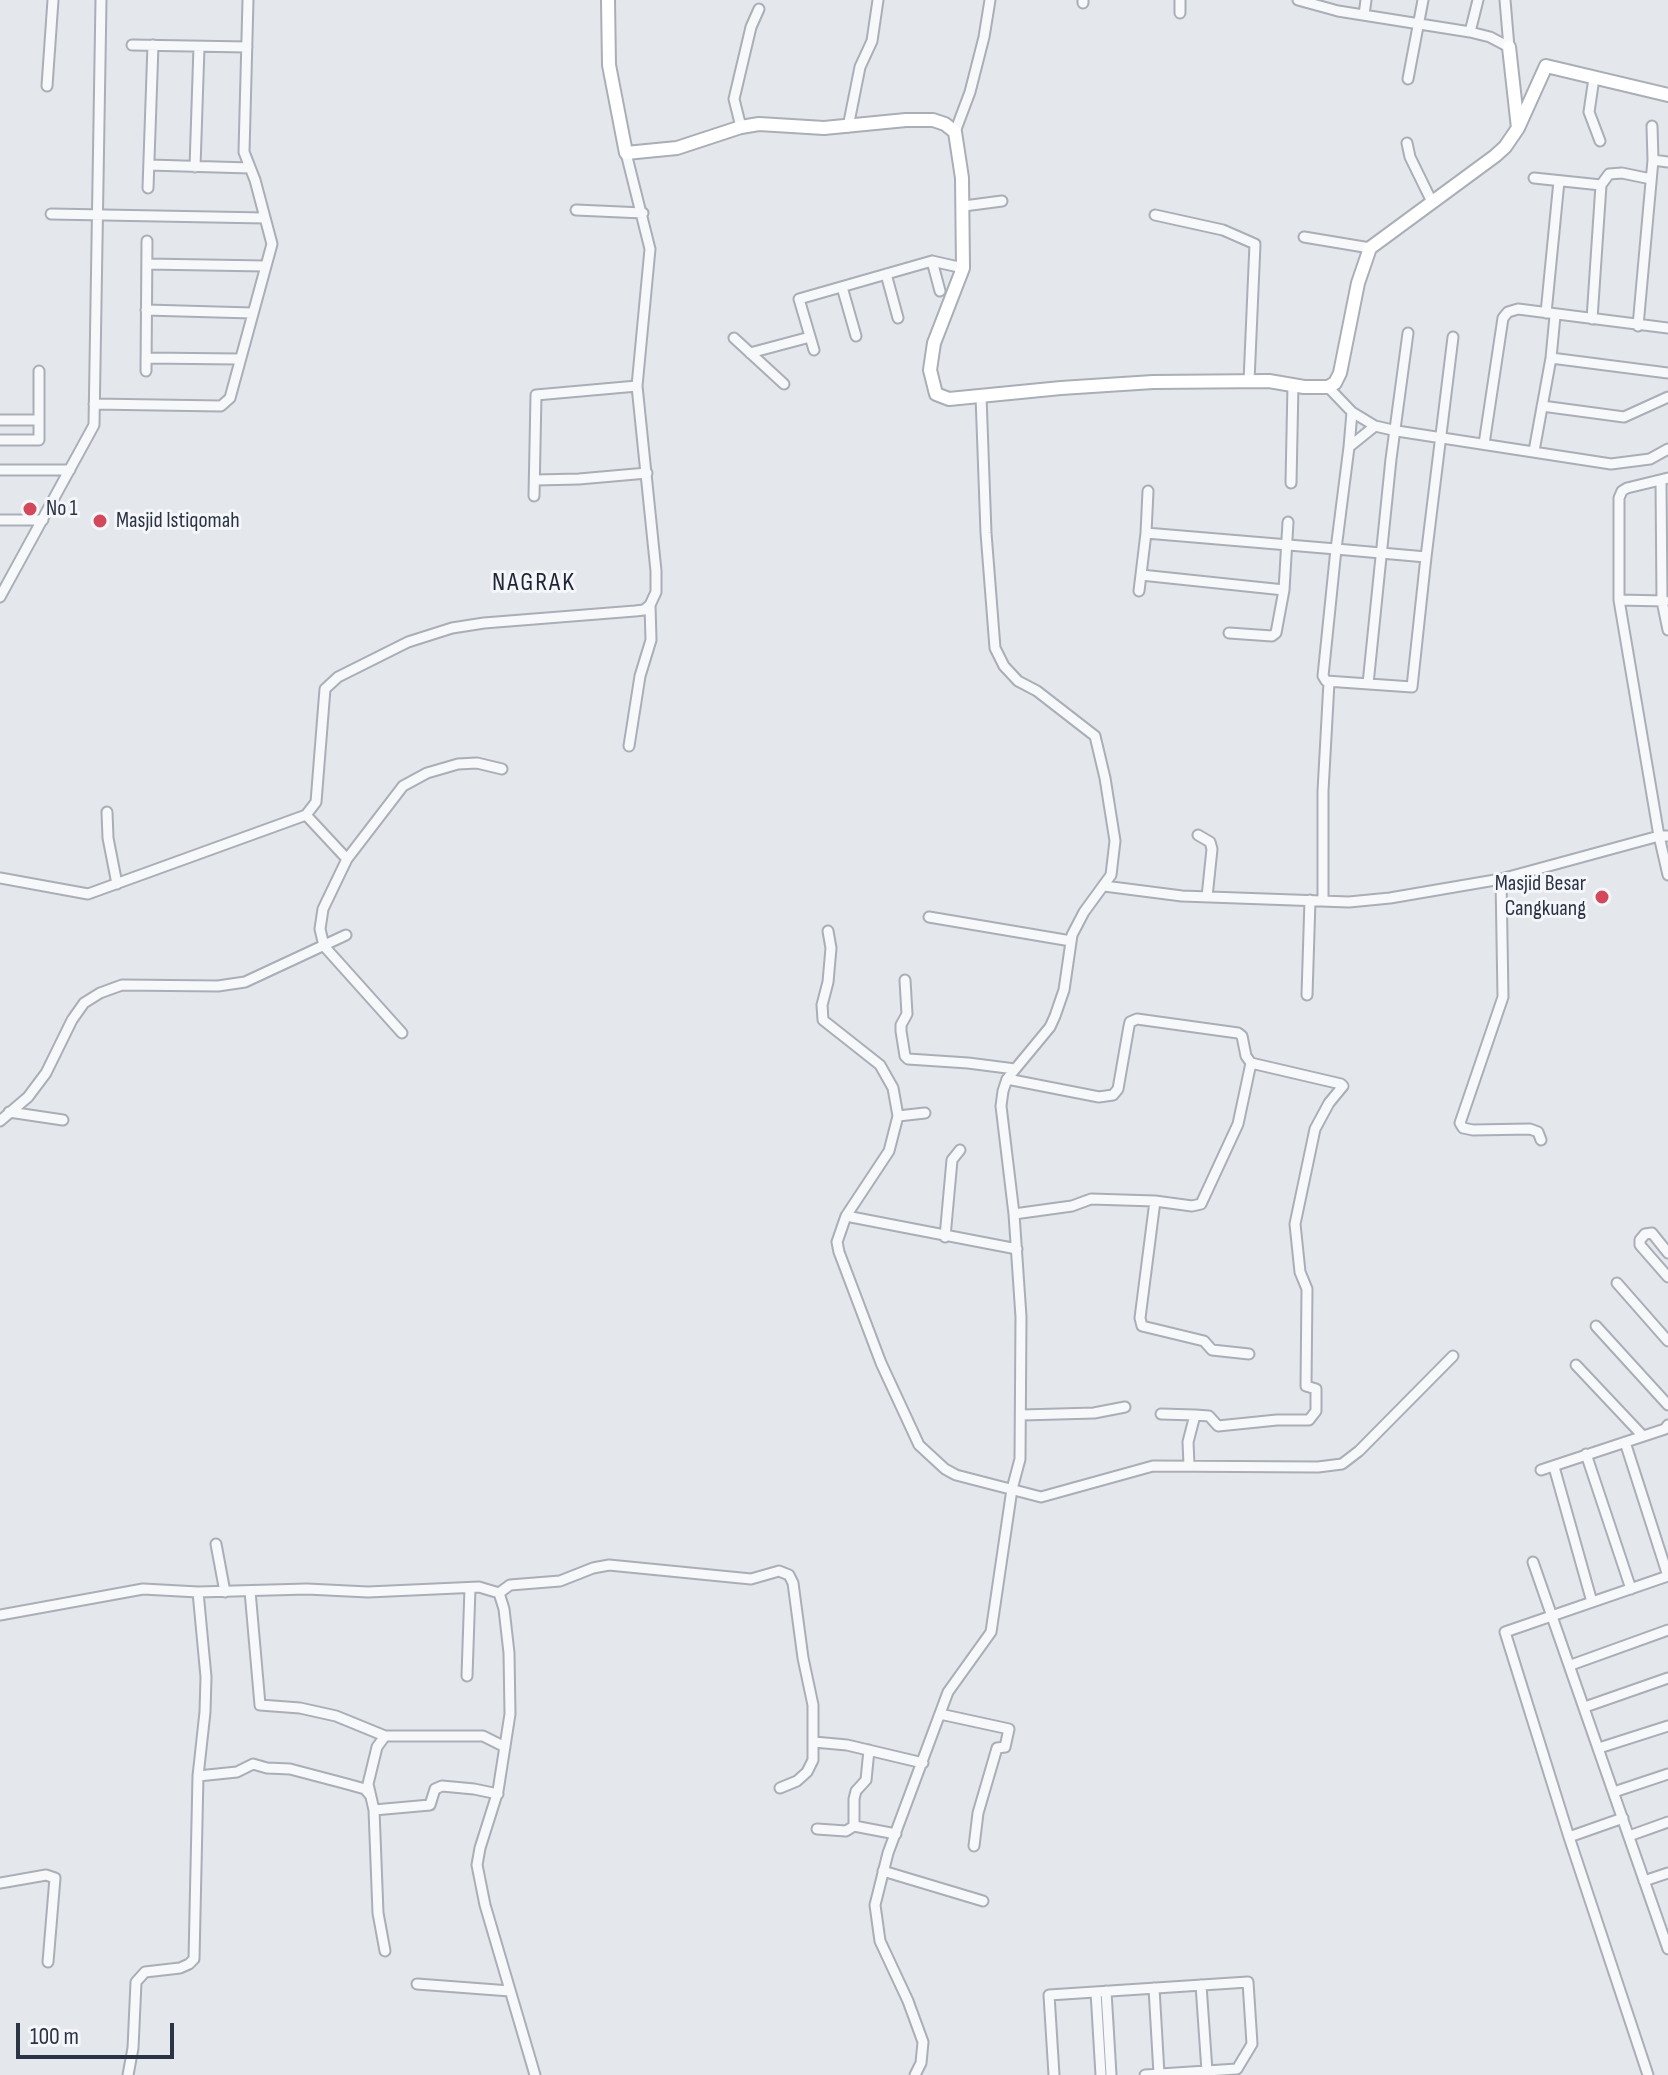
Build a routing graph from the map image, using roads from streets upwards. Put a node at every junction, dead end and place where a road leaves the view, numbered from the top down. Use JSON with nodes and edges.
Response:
{"nodes":[{"id":1,"x":53,"y":0,"type":"edge"},
{"id":2,"x":101,"y":0,"type":"edge"},
{"id":3,"x":248,"y":0,"type":"edge"},
{"id":4,"x":608,"y":0,"type":"edge"},
{"id":5,"x":878,"y":0,"type":"edge"},
{"id":6,"x":990,"y":0,"type":"edge"},
{"id":7,"x":1180,"y":0,"type":"edge"},
{"id":8,"x":1298,"y":0,"type":"edge"},
{"id":9,"x":1366,"y":0,"type":"edge"},
{"id":10,"x":1423,"y":0,"type":"edge"},
{"id":11,"x":1478,"y":0,"type":"edge"},
{"id":12,"x":1505,"y":0,"type":"edge"},
{"id":13,"x":1311,"y":3,"type":"edge"},
{"id":14,"x":759,"y":9,"type":"dead end"},
{"id":15,"x":1180,"y":13,"type":"dead end"},
{"id":16,"x":1364,"y":15,"type":"junction"},
{"id":17,"x":1419,"y":25,"type":"junction"},
{"id":18,"x":1470,"y":32,"type":"junction"},
{"id":19,"x":132,"y":45,"type":"dead end"},
{"id":20,"x":153,"y":45,"type":"junction"},
{"id":21,"x":199,"y":47,"type":"junction"},
{"id":22,"x":247,"y":47,"type":"junction"},
{"id":23,"x":1509,"y":47,"type":"junction"},
{"id":24,"x":1594,"y":78,"type":"junction"},
{"id":25,"x":1408,"y":79,"type":"dead end"},
{"id":26,"x":47,"y":86,"type":"dead end"},
{"id":27,"x":1668,"y":95,"type":"edge"},
{"id":28,"x":1652,"y":126,"type":"dead end"},
{"id":29,"x":741,"y":127,"type":"junction"},
{"id":30,"x":848,"y":127,"type":"junction"},
{"id":31,"x":1518,"y":128,"type":"junction"},
{"id":32,"x":955,"y":132,"type":"junction"},
{"id":33,"x":1600,"y":141,"type":"dead end"},
{"id":34,"x":1407,"y":143,"type":"dead end"},
{"id":35,"x":626,"y":153,"type":"junction"},
{"id":36,"x":1653,"y":160,"type":"junction"},
{"id":37,"x":1668,"y":162,"type":"edge"},
{"id":38,"x":149,"y":165,"type":"junction"},
{"id":39,"x":195,"y":167,"type":"junction"},
{"id":40,"x":250,"y":168,"type":"junction"},
{"id":41,"x":1534,"y":178,"type":"dead end"},
{"id":42,"x":1651,"y":179,"type":"junction"},
{"id":43,"x":1559,"y":181,"type":"junction"},
{"id":44,"x":1601,"y":185,"type":"junction"},
{"id":45,"x":148,"y":188,"type":"dead end"},
{"id":46,"x":1002,"y":201,"type":"dead end"},
{"id":47,"x":1432,"y":202,"type":"junction"},
{"id":48,"x":964,"y":206,"type":"junction"},
{"id":49,"x":576,"y":210,"type":"dead end"},
{"id":50,"x":643,"y":213,"type":"junction"},
{"id":51,"x":51,"y":214,"type":"dead end"},
{"id":52,"x":97,"y":215,"type":"junction"},
{"id":53,"x":1155,"y":215,"type":"dead end"},
{"id":54,"x":265,"y":218,"type":"junction"},
{"id":55,"x":1304,"y":237,"type":"dead end"},
{"id":56,"x":147,"y":241,"type":"dead end"},
{"id":57,"x":1370,"y":248,"type":"junction"},
{"id":58,"x":932,"y":261,"type":"junction"},
{"id":59,"x":147,"y":264,"type":"junction"},
{"id":60,"x":265,"y":266,"type":"junction"},
{"id":61,"x":963,"y":268,"type":"junction"},
{"id":62,"x":886,"y":274,"type":"junction"},
{"id":63,"x":842,"y":287,"type":"junction"},
{"id":64,"x":940,"y":291,"type":"dead end"},
{"id":65,"x":146,"y":310,"type":"junction"},
{"id":66,"x":252,"y":313,"type":"junction"},
{"id":67,"x":1551,"y":314,"type":"junction"},
{"id":68,"x":898,"y":318,"type":"dead end"},
{"id":69,"x":1592,"y":319,"type":"junction"},
{"id":70,"x":1638,"y":326,"type":"junction"},
{"id":71,"x":1668,"y":328,"type":"edge"},
{"id":72,"x":1408,"y":333,"type":"dead end"},
{"id":73,"x":856,"y":336,"type":"dead end"},
{"id":74,"x":810,"y":337,"type":"junction"},
{"id":75,"x":1453,"y":337,"type":"dead end"},
{"id":76,"x":734,"y":338,"type":"dead end"},
{"id":77,"x":814,"y":350,"type":"dead end"},
{"id":78,"x":750,"y":353,"type":"junction"},
{"id":79,"x":146,"y":358,"type":"junction"},
{"id":80,"x":1551,"y":358,"type":"junction"},
{"id":81,"x":239,"y":359,"type":"junction"},
{"id":82,"x":39,"y":371,"type":"dead end"},
{"id":83,"x":146,"y":371,"type":"dead end"},
{"id":84,"x":1668,"y":373,"type":"edge"},
{"id":85,"x":1249,"y":381,"type":"junction"},
{"id":86,"x":784,"y":384,"type":"dead end"},
{"id":87,"x":1293,"y":384,"type":"junction"},
{"id":88,"x":637,"y":386,"type":"junction"},
{"id":89,"x":1328,"y":387,"type":"junction"},
{"id":90,"x":981,"y":396,"type":"junction"},
{"id":91,"x":1668,"y":397,"type":"edge"},
{"id":92,"x":94,"y":404,"type":"junction"},
{"id":93,"x":1542,"y":406,"type":"junction"},
{"id":94,"x":1352,"y":412,"type":"junction"},
{"id":95,"x":0,"y":420,"type":"edge"},
{"id":96,"x":39,"y":420,"type":"junction"},
{"id":97,"x":1375,"y":426,"type":"junction"},
{"id":98,"x":1397,"y":431,"type":"junction"},
{"id":99,"x":1440,"y":436,"type":"junction"},
{"id":100,"x":0,"y":440,"type":"edge"},
{"id":101,"x":1484,"y":444,"type":"junction"},
{"id":102,"x":1349,"y":447,"type":"junction"},
{"id":103,"x":1668,"y":449,"type":"edge"},
{"id":104,"x":1534,"y":451,"type":"junction"},
{"id":105,"x":0,"y":470,"type":"edge"},
{"id":106,"x":70,"y":470,"type":"junction"},
{"id":107,"x":647,"y":473,"type":"junction"},
{"id":108,"x":536,"y":480,"type":"junction"},
{"id":109,"x":1664,"y":480,"type":"edge"},
{"id":110,"x":1291,"y":483,"type":"dead end"},
{"id":111,"x":1148,"y":491,"type":"dead end"},
{"id":112,"x":534,"y":496,"type":"dead end"},
{"id":113,"x":0,"y":520,"type":"edge"},
{"id":114,"x":43,"y":520,"type":"junction"},
{"id":115,"x":1288,"y":522,"type":"dead end"},
{"id":116,"x":1146,"y":533,"type":"junction"},
{"id":117,"x":1287,"y":546,"type":"junction"},
{"id":118,"x":1336,"y":549,"type":"junction"},
{"id":119,"x":1381,"y":552,"type":"junction"},
{"id":120,"x":1426,"y":557,"type":"junction"},
{"id":121,"x":1141,"y":575,"type":"junction"},
{"id":122,"x":4,"y":584,"type":"edge"},
{"id":123,"x":1284,"y":590,"type":"junction"},
{"id":124,"x":1139,"y":591,"type":"dead end"},
{"id":125,"x":0,"y":597,"type":"edge"},
{"id":126,"x":1619,"y":600,"type":"junction"},
{"id":127,"x":1665,"y":601,"type":"edge"},
{"id":128,"x":650,"y":605,"type":"junction"},
{"id":129,"x":1668,"y":630,"type":"edge"},
{"id":130,"x":1229,"y":633,"type":"dead end"},
{"id":131,"x":1329,"y":682,"type":"junction"},
{"id":132,"x":1368,"y":684,"type":"junction"},
{"id":133,"x":629,"y":746,"type":"dead end"},
{"id":134,"x":502,"y":769,"type":"dead end"},
{"id":135,"x":107,"y":812,"type":"dead end"},
{"id":136,"x":306,"y":815,"type":"junction"},
{"id":137,"x":1198,"y":835,"type":"dead end"},
{"id":138,"x":1664,"y":836,"type":"edge"},
{"id":139,"x":347,"y":859,"type":"junction"},
{"id":140,"x":1667,"y":863,"type":"edge"},
{"id":141,"x":1668,"y":875,"type":"edge"},
{"id":142,"x":0,"y":878,"type":"edge"},
{"id":143,"x":1501,"y":879,"type":"junction"},
{"id":144,"x":117,"y":884,"type":"junction"},
{"id":145,"x":1104,"y":886,"type":"junction"},
{"id":146,"x":1207,"y":897,"type":"junction"},
{"id":147,"x":1310,"y":900,"type":"junction"},
{"id":148,"x":1323,"y":901,"type":"junction"},
{"id":149,"x":929,"y":917,"type":"dead end"},
{"id":150,"x":828,"y":931,"type":"dead end"},
{"id":151,"x":346,"y":935,"type":"dead end"},
{"id":152,"x":1071,"y":941,"type":"junction"},
{"id":153,"x":324,"y":946,"type":"junction"},
{"id":154,"x":905,"y":980,"type":"dead end"},
{"id":155,"x":1307,"y":995,"type":"dead end"},
{"id":156,"x":402,"y":1033,"type":"dead end"},
{"id":157,"x":1251,"y":1063,"type":"junction"},
{"id":158,"x":1015,"y":1069,"type":"junction"},
{"id":159,"x":1007,"y":1079,"type":"junction"},
{"id":160,"x":9,"y":1112,"type":"junction"},
{"id":161,"x":925,"y":1113,"type":"dead end"},
{"id":162,"x":898,"y":1116,"type":"junction"},
{"id":163,"x":63,"y":1120,"type":"dead end"},
{"id":164,"x":0,"y":1121,"type":"edge"},
{"id":165,"x":1541,"y":1140,"type":"dead end"},
{"id":166,"x":960,"y":1150,"type":"dead end"},
{"id":167,"x":1155,"y":1201,"type":"junction"},
{"id":168,"x":1014,"y":1214,"type":"junction"},
{"id":169,"x":846,"y":1216,"type":"junction"},
{"id":170,"x":945,"y":1237,"type":"junction"},
{"id":171,"x":1017,"y":1249,"type":"junction"},
{"id":172,"x":1668,"y":1253,"type":"edge"},
{"id":173,"x":1668,"y":1277,"type":"edge"},
{"id":174,"x":1617,"y":1283,"type":"dead end"},
{"id":175,"x":1596,"y":1326,"type":"dead end"},
{"id":176,"x":1668,"y":1341,"type":"edge"},
{"id":177,"x":1249,"y":1354,"type":"dead end"},
{"id":178,"x":1453,"y":1356,"type":"dead end"},
{"id":179,"x":1576,"y":1365,"type":"dead end"},
{"id":180,"x":1668,"y":1405,"type":"edge"},
{"id":181,"x":1125,"y":1407,"type":"dead end"},
{"id":182,"x":1161,"y":1414,"type":"dead end"},
{"id":183,"x":1022,"y":1415,"type":"junction"},
{"id":184,"x":1195,"y":1415,"type":"junction"},
{"id":185,"x":1667,"y":1431,"type":"edge"},
{"id":186,"x":1642,"y":1435,"type":"junction"},
{"id":187,"x":1625,"y":1442,"type":"junction"},
{"id":188,"x":1586,"y":1454,"type":"junction"},
{"id":189,"x":1189,"y":1465,"type":"junction"},
{"id":190,"x":1554,"y":1467,"type":"junction"},
{"id":191,"x":1541,"y":1470,"type":"dead end"},
{"id":192,"x":1012,"y":1489,"type":"junction"},
{"id":193,"x":216,"y":1544,"type":"dead end"},
{"id":194,"x":1533,"y":1562,"type":"dead end"},
{"id":195,"x":1668,"y":1576,"type":"edge"},
{"id":196,"x":470,"y":1588,"type":"junction"},
{"id":197,"x":1631,"y":1589,"type":"junction"},
{"id":198,"x":250,"y":1591,"type":"junction"},
{"id":199,"x":198,"y":1592,"type":"junction"},
{"id":200,"x":225,"y":1592,"type":"junction"},
{"id":201,"x":499,"y":1593,"type":"junction"},
{"id":202,"x":1592,"y":1602,"type":"junction"},
{"id":203,"x":0,"y":1615,"type":"edge"},
{"id":204,"x":1553,"y":1615,"type":"junction"},
{"id":205,"x":1668,"y":1630,"type":"edge"},
{"id":206,"x":1571,"y":1665,"type":"junction"},
{"id":207,"x":467,"y":1676,"type":"dead end"},
{"id":208,"x":1668,"y":1678,"type":"edge"},
{"id":209,"x":1585,"y":1707,"type":"junction"},
{"id":210,"x":940,"y":1714,"type":"junction"},
{"id":211,"x":1668,"y":1726,"type":"edge"},
{"id":212,"x":385,"y":1736,"type":"junction"},
{"id":213,"x":814,"y":1742,"type":"junction"},
{"id":214,"x":505,"y":1747,"type":"junction"},
{"id":215,"x":1599,"y":1748,"type":"junction"},
{"id":216,"x":869,"y":1750,"type":"junction"},
{"id":217,"x":923,"y":1763,"type":"junction"},
{"id":218,"x":1668,"y":1774,"type":"edge"},
{"id":219,"x":198,"y":1776,"type":"junction"},
{"id":220,"x":780,"y":1788,"type":"dead end"},
{"id":221,"x":1614,"y":1792,"type":"junction"},
{"id":222,"x":498,"y":1794,"type":"junction"},
{"id":223,"x":370,"y":1795,"type":"junction"},
{"id":224,"x":374,"y":1810,"type":"junction"},
{"id":225,"x":1623,"y":1818,"type":"junction"},
{"id":226,"x":1668,"y":1822,"type":"edge"},
{"id":227,"x":854,"y":1826,"type":"junction"},
{"id":228,"x":817,"y":1829,"type":"dead end"},
{"id":229,"x":896,"y":1834,"type":"junction"},
{"id":230,"x":1629,"y":1836,"type":"junction"},
{"id":231,"x":1569,"y":1837,"type":"junction"},
{"id":232,"x":974,"y":1846,"type":"dead end"},
{"id":233,"x":883,"y":1871,"type":"junction"},
{"id":234,"x":1668,"y":1873,"type":"edge"},
{"id":235,"x":1644,"y":1881,"type":"junction"},
{"id":236,"x":0,"y":1883,"type":"edge"},
{"id":237,"x":983,"y":1901,"type":"dead end"},
{"id":238,"x":1664,"y":1925,"type":"edge"},
{"id":239,"x":1668,"y":1949,"type":"edge"},
{"id":240,"x":385,"y":1951,"type":"dead end"},
{"id":241,"x":48,"y":1962,"type":"dead end"},
{"id":242,"x":417,"y":1984,"type":"dead end"},
{"id":243,"x":1201,"y":1985,"type":"junction"},
{"id":244,"x":1154,"y":1988,"type":"junction"},
{"id":245,"x":510,"y":1991,"type":"junction"},
{"id":246,"x":1101,"y":1992,"type":"junction"},
{"id":247,"x":1207,"y":2071,"type":"junction"},
{"id":248,"x":1159,"y":2074,"type":"edge"},
{"id":249,"x":128,"y":2075,"type":"edge"},
{"id":250,"x":535,"y":2075,"type":"edge"},
{"id":251,"x":915,"y":2075,"type":"edge"},
{"id":252,"x":1054,"y":2075,"type":"edge"},
{"id":253,"x":1101,"y":2075,"type":"edge"},
{"id":254,"x":1111,"y":2075,"type":"edge"},
{"id":255,"x":1145,"y":2075,"type":"edge"},
{"id":256,"x":1648,"y":2075,"type":"edge"}],
"edges":[{"from":1,"to":26,"type":"street"},
{"from":2,"to":52,"type":"street"},
{"from":3,"to":22,"type":"street"},
{"from":4,"to":35,"type":"street"},
{"from":5,"to":30,"type":"street"},
{"from":6,"to":32,"type":"street"},
{"from":7,"to":15,"type":"street"},
{"from":8,"to":13,"type":"street"},
{"from":9,"to":16,"type":"street"},
{"from":10,"to":17,"type":"street"},
{"from":11,"to":18,"type":"street"},
{"from":12,"to":23,"type":"street"},
{"from":13,"to":16,"type":"street"},
{"from":14,"to":29,"type":"street"},
{"from":16,"to":17,"type":"street"},
{"from":17,"to":18,"type":"street"},
{"from":17,"to":25,"type":"street"},
{"from":18,"to":23,"type":"street"},
{"from":19,"to":20,"type":"street"},
{"from":20,"to":21,"type":"street"},
{"from":20,"to":38,"type":"street"},
{"from":21,"to":22,"type":"street"},
{"from":21,"to":39,"type":"street"},
{"from":22,"to":40,"type":"street"},
{"from":23,"to":31,"type":"street"},
{"from":24,"to":27,"type":"street"},
{"from":24,"to":31,"type":"street"},
{"from":24,"to":33,"type":"street"},
{"from":28,"to":36,"type":"street"},
{"from":29,"to":30,"type":"street"},
{"from":29,"to":35,"type":"street"},
{"from":30,"to":32,"type":"street"},
{"from":31,"to":47,"type":"street"},
{"from":32,"to":48,"type":"street"},
{"from":34,"to":47,"type":"street"},
{"from":35,"to":50,"type":"street"},
{"from":36,"to":37,"type":"street"},
{"from":36,"to":42,"type":"street"},
{"from":38,"to":39,"type":"street"},
{"from":38,"to":45,"type":"street"},
{"from":39,"to":40,"type":"street"},
{"from":40,"to":54,"type":"street"},
{"from":41,"to":43,"type":"street"},
{"from":42,"to":44,"type":"street"},
{"from":42,"to":70,"type":"street"},
{"from":43,"to":44,"type":"street"},
{"from":43,"to":67,"type":"street"},
{"from":44,"to":69,"type":"street"},
{"from":46,"to":48,"type":"street"},
{"from":47,"to":57,"type":"street"},
{"from":48,"to":61,"type":"street"},
{"from":49,"to":50,"type":"street"},
{"from":50,"to":88,"type":"street"},
{"from":51,"to":52,"type":"street"},
{"from":52,"to":54,"type":"street"},
{"from":52,"to":92,"type":"street"},
{"from":53,"to":85,"type":"street"},
{"from":54,"to":60,"type":"street"},
{"from":55,"to":57,"type":"street"},
{"from":56,"to":59,"type":"street"},
{"from":57,"to":89,"type":"street"},
{"from":58,"to":61,"type":"street"},
{"from":58,"to":62,"type":"street"},
{"from":58,"to":64,"type":"street"},
{"from":59,"to":60,"type":"street"},
{"from":59,"to":65,"type":"street"},
{"from":60,"to":66,"type":"street"},
{"from":61,"to":90,"type":"street"},
{"from":62,"to":63,"type":"street"},
{"from":62,"to":68,"type":"street"},
{"from":63,"to":73,"type":"street"},
{"from":63,"to":74,"type":"street"},
{"from":65,"to":66,"type":"street"},
{"from":65,"to":79,"type":"street"},
{"from":66,"to":81,"type":"street"},
{"from":67,"to":69,"type":"street"},
{"from":67,"to":80,"type":"street"},
{"from":67,"to":101,"type":"street"},
{"from":69,"to":70,"type":"street"},
{"from":70,"to":71,"type":"street"},
{"from":72,"to":98,"type":"street"},
{"from":74,"to":77,"type":"street"},
{"from":74,"to":78,"type":"street"},
{"from":75,"to":99,"type":"street"},
{"from":76,"to":78,"type":"street"},
{"from":78,"to":86,"type":"street"},
{"from":79,"to":81,"type":"street"},
{"from":79,"to":83,"type":"street"},
{"from":80,"to":84,"type":"street"},
{"from":80,"to":93,"type":"street"},
{"from":81,"to":92,"type":"street"},
{"from":82,"to":96,"type":"street"},
{"from":85,"to":87,"type":"street"},
{"from":85,"to":90,"type":"street"},
{"from":87,"to":89,"type":"street"},
{"from":87,"to":110,"type":"street"},
{"from":88,"to":107,"type":"street"},
{"from":88,"to":108,"type":"street"},
{"from":89,"to":94,"type":"street"},
{"from":90,"to":145,"type":"street"},
{"from":91,"to":93,"type":"street"},
{"from":92,"to":106,"type":"street"},
{"from":93,"to":104,"type":"street"},
{"from":94,"to":97,"type":"street"},
{"from":94,"to":102,"type":"street"},
{"from":95,"to":96,"type":"street"},
{"from":96,"to":100,"type":"street"},
{"from":97,"to":98,"type":"street"},
{"from":97,"to":102,"type":"street"},
{"from":98,"to":99,"type":"street"},
{"from":98,"to":119,"type":"street"},
{"from":99,"to":101,"type":"street"},
{"from":99,"to":120,"type":"street"},
{"from":101,"to":104,"type":"street"},
{"from":102,"to":118,"type":"street"},
{"from":103,"to":104,"type":"street"},
{"from":105,"to":106,"type":"street"},
{"from":106,"to":114,"type":"street"},
{"from":107,"to":108,"type":"street"},
{"from":107,"to":128,"type":"street"},
{"from":108,"to":112,"type":"street"},
{"from":109,"to":126,"type":"street"},
{"from":109,"to":127,"type":"street"},
{"from":111,"to":116,"type":"street"},
{"from":113,"to":114,"type":"street"},
{"from":114,"to":122,"type":"street"},
{"from":115,"to":117,"type":"street"},
{"from":116,"to":117,"type":"street"},
{"from":116,"to":121,"type":"street"},
{"from":117,"to":118,"type":"street"},
{"from":117,"to":123,"type":"street"},
{"from":118,"to":119,"type":"street"},
{"from":118,"to":131,"type":"street"},
{"from":119,"to":120,"type":"street"},
{"from":119,"to":132,"type":"street"},
{"from":120,"to":132,"type":"street"},
{"from":121,"to":123,"type":"street"},
{"from":121,"to":124,"type":"street"},
{"from":122,"to":125,"type":"street"},
{"from":123,"to":130,"type":"street"},
{"from":126,"to":127,"type":"street"},
{"from":126,"to":138,"type":"street"},
{"from":127,"to":129,"type":"street"},
{"from":128,"to":133,"type":"street"},
{"from":128,"to":136,"type":"street"},
{"from":131,"to":132,"type":"street"},
{"from":131,"to":148,"type":"street"},
{"from":134,"to":139,"type":"street"},
{"from":135,"to":144,"type":"street"},
{"from":136,"to":139,"type":"street"},
{"from":136,"to":144,"type":"street"},
{"from":137,"to":146,"type":"street"},
{"from":138,"to":140,"type":"street"},
{"from":138,"to":143,"type":"street"},
{"from":139,"to":153,"type":"street"},
{"from":140,"to":141,"type":"street"},
{"from":142,"to":144,"type":"street"},
{"from":143,"to":148,"type":"street"},
{"from":143,"to":165,"type":"street"},
{"from":145,"to":146,"type":"street"},
{"from":145,"to":152,"type":"street"},
{"from":146,"to":147,"type":"street"},
{"from":147,"to":148,"type":"street"},
{"from":147,"to":155,"type":"street"},
{"from":149,"to":152,"type":"street"},
{"from":150,"to":162,"type":"street"},
{"from":151,"to":153,"type":"street"},
{"from":152,"to":158,"type":"street"},
{"from":153,"to":156,"type":"street"},
{"from":153,"to":160,"type":"street"},
{"from":154,"to":158,"type":"street"},
{"from":157,"to":159,"type":"street"},
{"from":157,"to":167,"type":"street"},
{"from":157,"to":184,"type":"street"},
{"from":158,"to":159,"type":"street"},
{"from":159,"to":168,"type":"street"},
{"from":160,"to":163,"type":"street"},
{"from":160,"to":164,"type":"street"},
{"from":161,"to":162,"type":"street"},
{"from":162,"to":169,"type":"street"},
{"from":166,"to":170,"type":"street"},
{"from":167,"to":168,"type":"street"},
{"from":167,"to":177,"type":"street"},
{"from":168,"to":171,"type":"street"},
{"from":169,"to":170,"type":"street"},
{"from":169,"to":192,"type":"street"},
{"from":170,"to":171,"type":"street"},
{"from":171,"to":183,"type":"street"},
{"from":172,"to":173,"type":"street"},
{"from":174,"to":176,"type":"street"},
{"from":175,"to":180,"type":"street"},
{"from":178,"to":189,"type":"street"},
{"from":179,"to":186,"type":"street"},
{"from":181,"to":183,"type":"street"},
{"from":182,"to":184,"type":"street"},
{"from":183,"to":192,"type":"street"},
{"from":184,"to":189,"type":"street"},
{"from":185,"to":186,"type":"street"},
{"from":186,"to":187,"type":"street"},
{"from":187,"to":188,"type":"street"},
{"from":187,"to":195,"type":"street"},
{"from":188,"to":190,"type":"street"},
{"from":188,"to":197,"type":"street"},
{"from":189,"to":192,"type":"street"},
{"from":190,"to":191,"type":"street"},
{"from":190,"to":202,"type":"street"},
{"from":192,"to":210,"type":"street"},
{"from":193,"to":200,"type":"street"},
{"from":194,"to":204,"type":"street"},
{"from":195,"to":197,"type":"street"},
{"from":196,"to":198,"type":"street"},
{"from":196,"to":201,"type":"street"},
{"from":196,"to":207,"type":"street"},
{"from":197,"to":202,"type":"street"},
{"from":198,"to":200,"type":"street"},
{"from":198,"to":212,"type":"street"},
{"from":199,"to":200,"type":"street"},
{"from":199,"to":203,"type":"street"},
{"from":199,"to":219,"type":"street"},
{"from":201,"to":213,"type":"street"},
{"from":201,"to":214,"type":"street"},
{"from":202,"to":204,"type":"street"},
{"from":204,"to":206,"type":"street"},
{"from":204,"to":231,"type":"street"},
{"from":205,"to":206,"type":"street"},
{"from":206,"to":209,"type":"street"},
{"from":208,"to":209,"type":"street"},
{"from":209,"to":215,"type":"street"},
{"from":210,"to":217,"type":"street"},
{"from":210,"to":232,"type":"street"},
{"from":211,"to":215,"type":"street"},
{"from":212,"to":214,"type":"street"},
{"from":212,"to":223,"type":"street"},
{"from":213,"to":216,"type":"street"},
{"from":213,"to":220,"type":"street"},
{"from":214,"to":222,"type":"street"},
{"from":215,"to":221,"type":"street"},
{"from":216,"to":217,"type":"street"},
{"from":216,"to":227,"type":"street"},
{"from":217,"to":229,"type":"street"},
{"from":218,"to":221,"type":"street"},
{"from":219,"to":223,"type":"street"},
{"from":219,"to":249,"type":"street"},
{"from":221,"to":225,"type":"street"},
{"from":222,"to":224,"type":"street"},
{"from":222,"to":245,"type":"street"},
{"from":223,"to":224,"type":"street"},
{"from":224,"to":240,"type":"street"},
{"from":225,"to":230,"type":"street"},
{"from":225,"to":231,"type":"street"},
{"from":226,"to":230,"type":"street"},
{"from":227,"to":228,"type":"street"},
{"from":227,"to":229,"type":"street"},
{"from":229,"to":233,"type":"street"},
{"from":230,"to":235,"type":"street"},
{"from":231,"to":256,"type":"street"},
{"from":233,"to":237,"type":"street"},
{"from":233,"to":251,"type":"street"},
{"from":234,"to":235,"type":"street"},
{"from":235,"to":238,"type":"street"},
{"from":236,"to":241,"type":"street"},
{"from":238,"to":239,"type":"street"},
{"from":242,"to":245,"type":"street"},
{"from":243,"to":244,"type":"street"},
{"from":243,"to":247,"type":"street"},
{"from":243,"to":247,"type":"street"},
{"from":244,"to":246,"type":"street"},
{"from":244,"to":248,"type":"street"},
{"from":245,"to":250,"type":"street"},
{"from":246,"to":252,"type":"street"},
{"from":246,"to":253,"type":"street"},
{"from":246,"to":254,"type":"street"},
{"from":247,"to":248,"type":"street"},
{"from":248,"to":255,"type":"street"}]}
